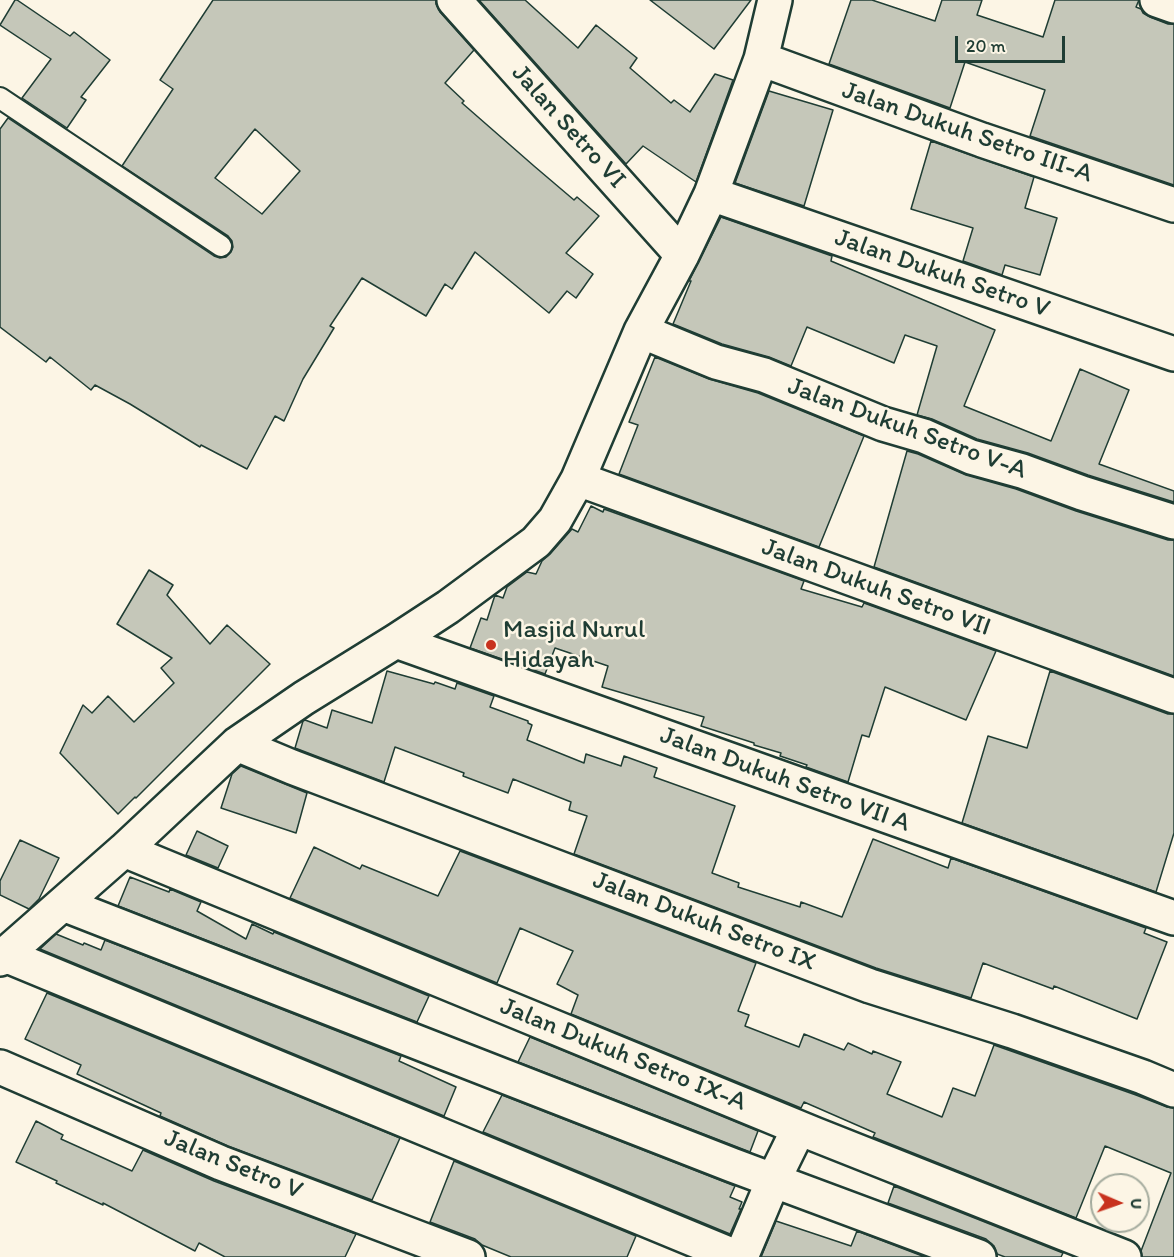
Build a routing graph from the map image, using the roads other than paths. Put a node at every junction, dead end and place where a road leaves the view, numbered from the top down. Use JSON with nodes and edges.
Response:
{"nodes":[{"id":1,"x":454,"y":0,"type":"edge"},
{"id":2,"x":775,"y":0,"type":"edge"},
{"id":3,"x":1157,"y":0,"type":"edge"},
{"id":4,"x":1174,"y":6,"type":"edge"},
{"id":5,"x":761,"y":59,"type":"junction"},
{"id":6,"x":0,"y":98,"type":"edge"},
{"id":7,"x":711,"y":194,"type":"junction"},
{"id":8,"x":1174,"y":205,"type":"edge"},
{"id":9,"x":221,"y":246,"type":"dead end"},
{"id":10,"x":682,"y":255,"type":"junction"},
{"id":11,"x":641,"y":331,"type":"junction"},
{"id":12,"x":1174,"y":354,"type":"edge"},
{"id":13,"x":579,"y":479,"type":"junction"},
{"id":14,"x":1174,"y":522,"type":"edge"},
{"id":15,"x":396,"y":641,"type":"junction"},
{"id":16,"x":1174,"y":696,"type":"edge"},
{"id":17,"x":237,"y":744,"type":"junction"},
{"id":18,"x":124,"y":850,"type":"junction"},
{"id":19,"x":63,"y":904,"type":"junction"},
{"id":20,"x":1174,"y":918,"type":"edge"},
{"id":21,"x":3,"y":957,"type":"edge"},
{"id":22,"x":0,"y":1067,"type":"edge"},
{"id":23,"x":1174,"y":1090,"type":"edge"},
{"id":24,"x":799,"y":1128,"type":"junction"},
{"id":25,"x":773,"y":1181,"type":"junction"},
{"id":26,"x":468,"y":1257,"type":"edge"},
{"id":27,"x":736,"y":1257,"type":"edge"},
{"id":28,"x":741,"y":1257,"type":"edge"},
{"id":29,"x":979,"y":1257,"type":"edge"},
{"id":30,"x":1124,"y":1257,"type":"edge"}],
"edges":[{"from":1,"to":10,"type":"street","name":"Jalan Setro VI"},
{"from":2,"to":5,"type":"street"},
{"from":3,"to":4,"type":"street"},
{"from":5,"to":7,"type":"street"},
{"from":5,"to":8,"type":"street","name":"Jalan Dukuh Setro III-A"},
{"from":6,"to":9,"type":"lane"},
{"from":7,"to":10,"type":"street"},
{"from":7,"to":12,"type":"street","name":"Jalan Dukuh Setro V"},
{"from":10,"to":11,"type":"street"},
{"from":11,"to":13,"type":"street"},
{"from":11,"to":14,"type":"street","name":"Jalan Dukuh Setro V-A"},
{"from":13,"to":15,"type":"street"},
{"from":13,"to":16,"type":"street","name":"Jalan Dukuh Setro VII"},
{"from":15,"to":17,"type":"street"},
{"from":15,"to":20,"type":"street","name":"Jalan Dukuh Setro VII A"},
{"from":17,"to":18,"type":"street"},
{"from":17,"to":23,"type":"street","name":"Jalan Dukuh Setro IX"},
{"from":18,"to":19,"type":"street"},
{"from":18,"to":24,"type":"street","name":"Jalan Dukuh Setro IX-A"},
{"from":19,"to":21,"type":"street"},
{"from":19,"to":25,"type":"street"},
{"from":21,"to":27,"type":"street"},
{"from":22,"to":26,"type":"street","name":"Jalan Setro V"},
{"from":24,"to":25,"type":"street"},
{"from":24,"to":30,"type":"street","name":"Jalan Dukuh Setro IX-A"},
{"from":25,"to":28,"type":"street"},
{"from":25,"to":29,"type":"street"}]}
